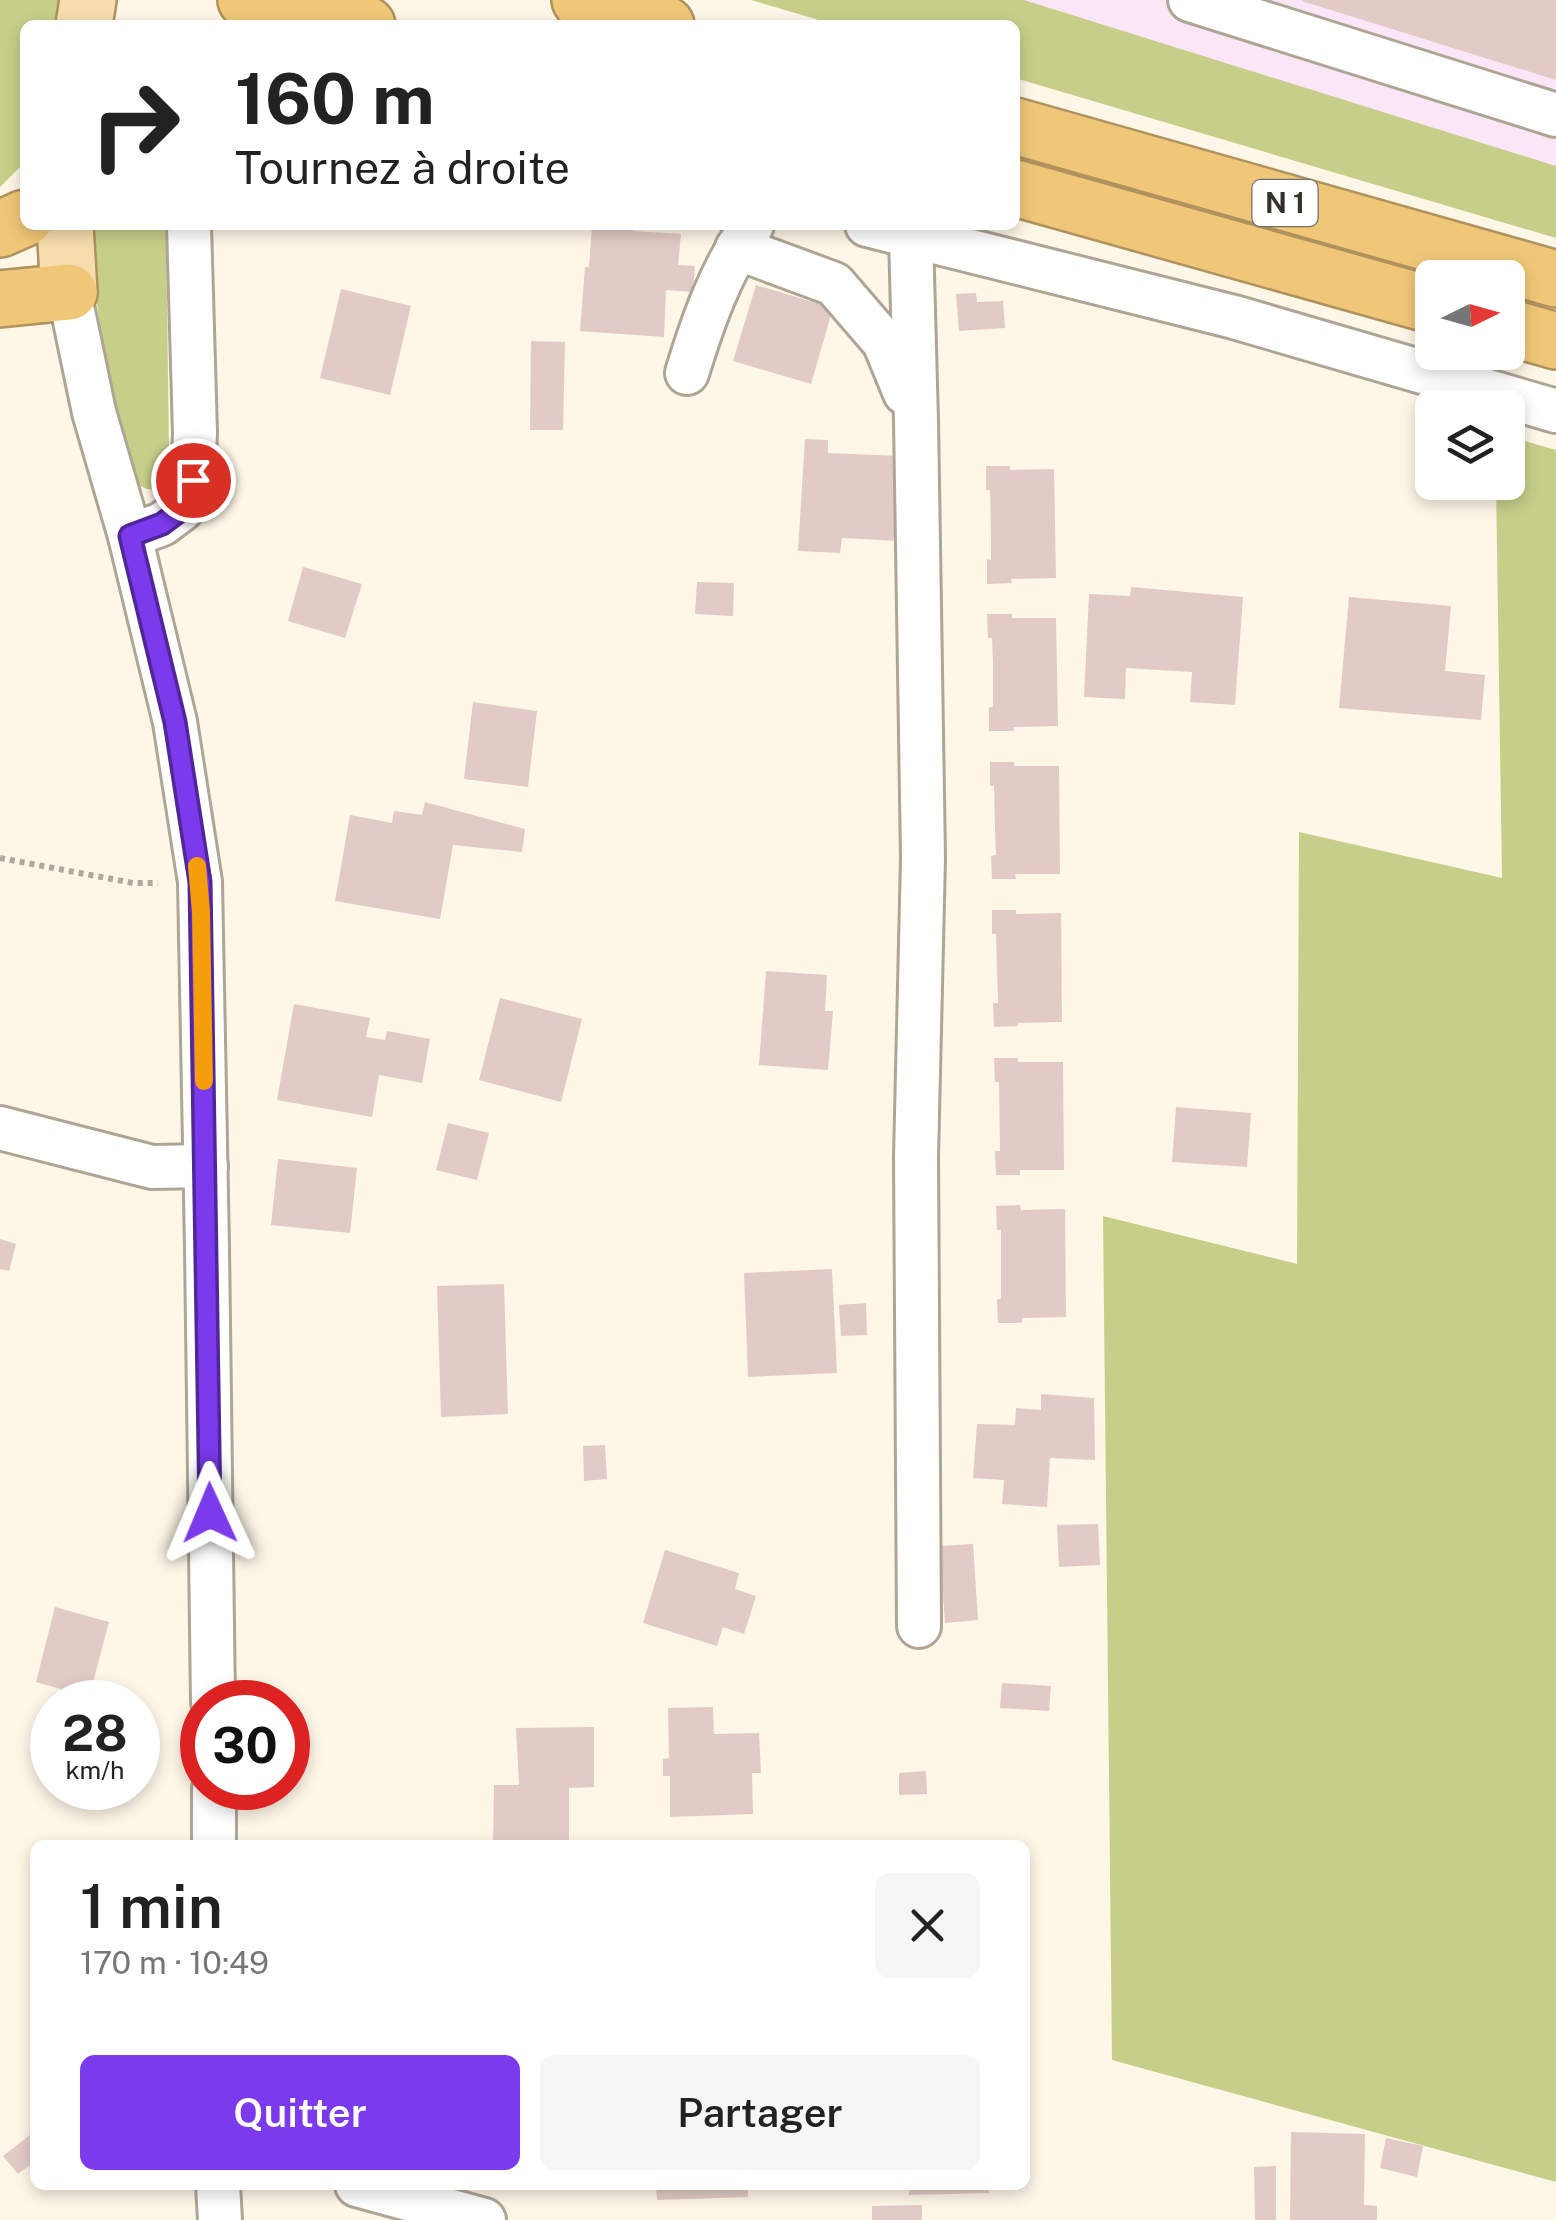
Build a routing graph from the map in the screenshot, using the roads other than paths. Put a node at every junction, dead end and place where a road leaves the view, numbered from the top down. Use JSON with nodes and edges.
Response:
{"nodes":[{"id":1,"x":246,"y":0,"type":"edge"},
{"id":2,"x":300,"y":0,"type":"edge"},
{"id":3,"x":580,"y":0,"type":"edge"},
{"id":4,"x":1190,"y":0,"type":"edge"},
{"id":5,"x":343,"y":20,"type":"edge"},
{"id":6,"x":374,"y":20,"type":"edge"},
{"id":7,"x":649,"y":20,"type":"edge"},
{"id":8,"x":1556,"y":115,"type":"edge"},
{"id":9,"x":1020,"y":127,"type":"edge"},
{"id":10,"x":1020,"y":189,"type":"edge"},
{"id":11,"x":65,"y":230,"type":"edge"},
{"id":12,"x":189,"y":230,"type":"edge"},
{"id":13,"x":884,"y":230,"type":"edge"},
{"id":14,"x":745,"y":237,"type":"edge"},
{"id":15,"x":910,"y":237,"type":"junction"},
{"id":16,"x":1556,"y":279,"type":"edge"},
{"id":17,"x":69,"y":292,"type":"junction"},
{"id":18,"x":0,"y":299,"type":"edge"},
{"id":19,"x":1415,"y":300,"type":"edge"},
{"id":20,"x":1525,"y":332,"type":"edge"},
{"id":21,"x":1556,"y":341,"type":"edge"},
{"id":22,"x":687,"y":372,"type":"dead end"},
{"id":23,"x":1556,"y":411,"type":"edge"},
{"id":24,"x":916,"y":421,"type":"junction"},
{"id":25,"x":130,"y":536,"type":"junction"},
{"id":26,"x":0,"y":1128,"type":"edge"},
{"id":27,"x":206,"y":1166,"type":"junction"},
{"id":28,"x":920,"y":1626,"type":"dead end"},
{"id":29,"x":213,"y":1680,"type":"edge"},
{"id":30,"x":214,"y":1810,"type":"edge"},
{"id":31,"x":214,"y":1840,"type":"edge"},
{"id":32,"x":218,"y":2190,"type":"edge"},
{"id":33,"x":375,"y":2190,"type":"edge"},
{"id":34,"x":220,"y":2220,"type":"edge"},
{"id":35,"x":484,"y":2220,"type":"edge"}],
"edges":[{"from":1,"to":5,"type":"highway"},
{"from":2,"to":6,"type":"highway"},
{"from":3,"to":7,"type":"highway"},
{"from":4,"to":8,"type":"street"},
{"from":9,"to":16,"type":"highway","number":"N 1"},
{"from":10,"to":19,"type":"highway","number":"N 1"},
{"from":11,"to":17,"type":"main road"},
{"from":12,"to":25,"type":"street"},
{"from":13,"to":15,"type":"street"},
{"from":14,"to":22,"type":"street"},
{"from":14,"to":24,"type":"street"},
{"from":15,"to":23,"type":"street"},
{"from":15,"to":24,"type":"street"},
{"from":17,"to":18,"type":"highway"},
{"from":17,"to":25,"type":"street"},
{"from":20,"to":21,"type":"highway"},
{"from":24,"to":28,"type":"street"},
{"from":25,"to":27,"type":"street"},
{"from":26,"to":27,"type":"street"},
{"from":27,"to":29,"type":"street"},
{"from":30,"to":31,"type":"street"},
{"from":32,"to":34,"type":"street"},
{"from":33,"to":35,"type":"street"}]}
